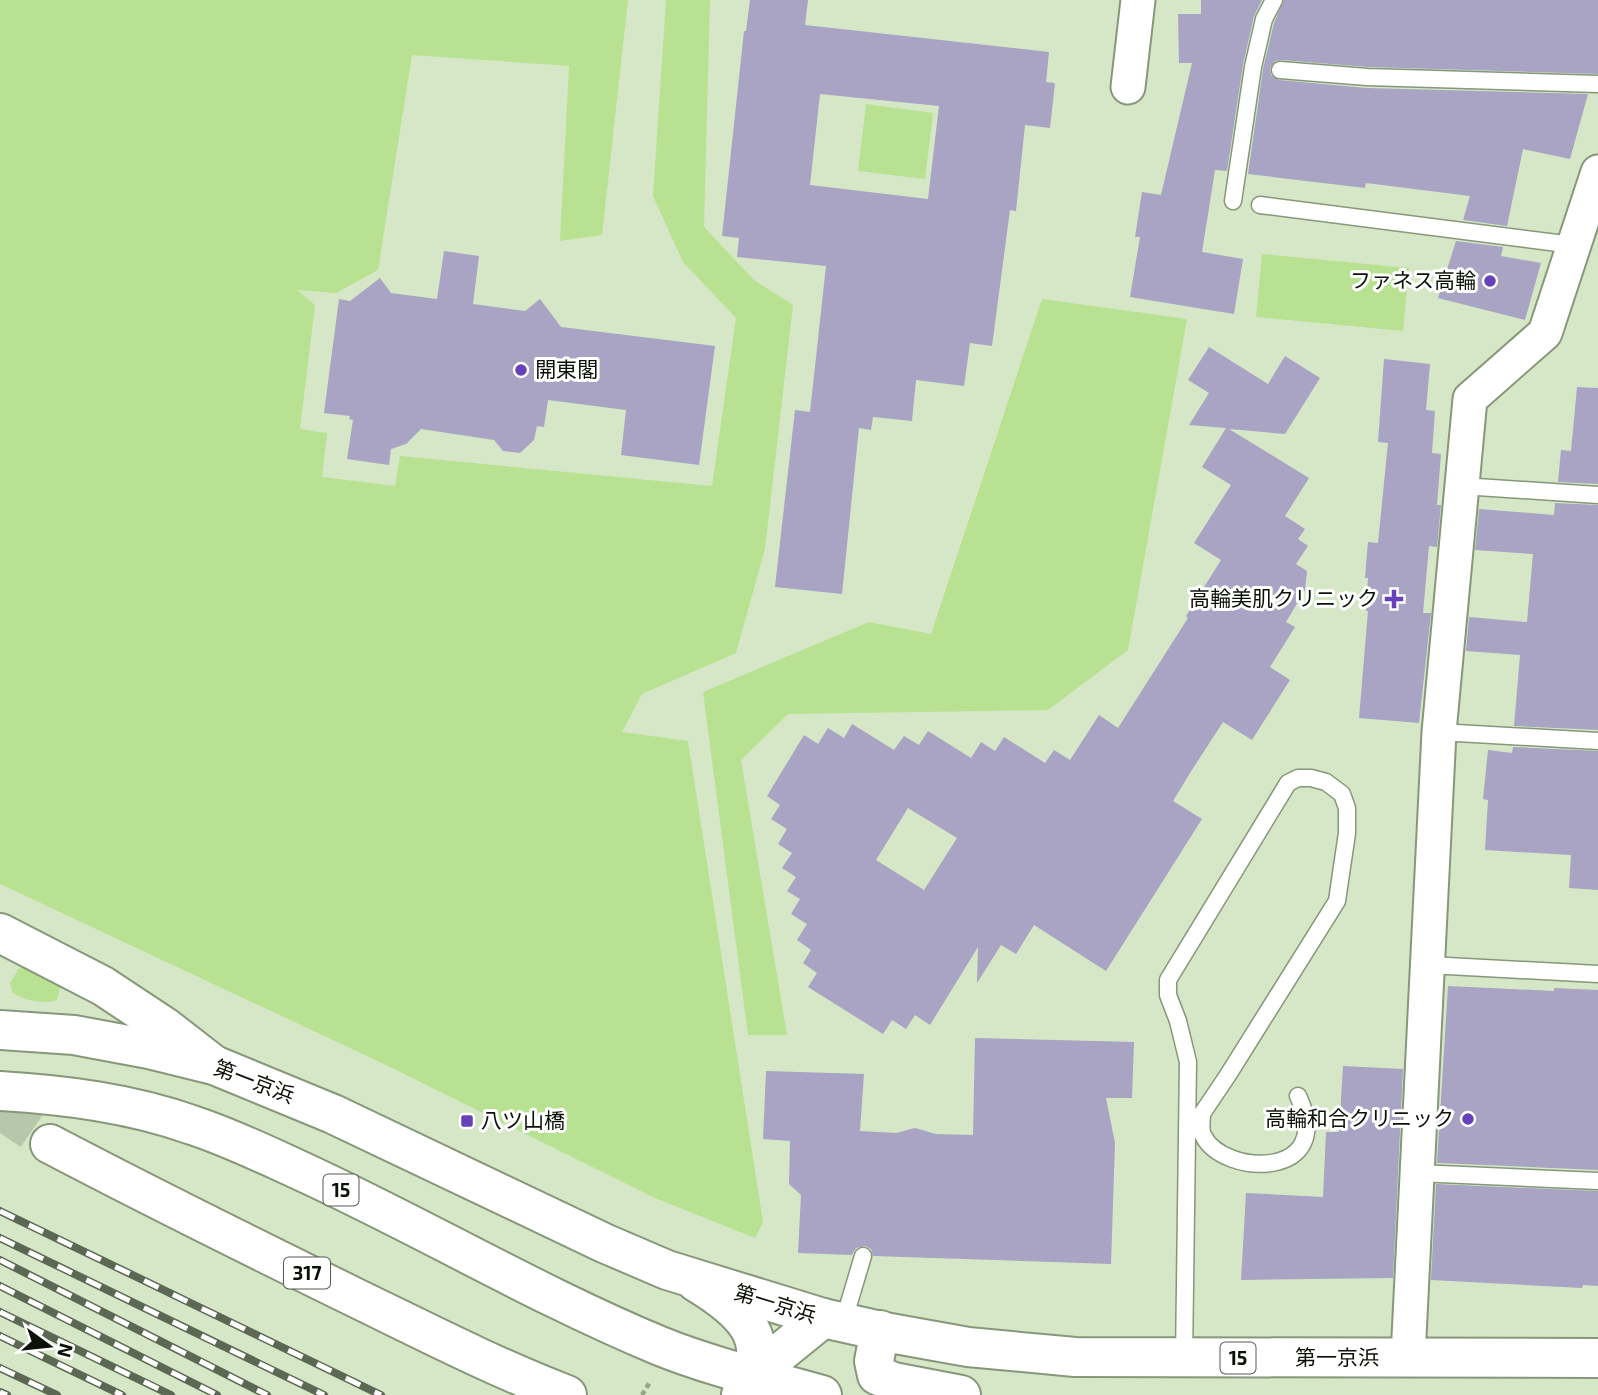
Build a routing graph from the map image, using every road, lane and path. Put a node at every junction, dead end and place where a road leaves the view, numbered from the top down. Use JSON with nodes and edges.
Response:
{"nodes":[{"id":1,"x":1138,"y":0,"type":"edge"},
{"id":2,"x":1273,"y":0,"type":"edge"},
{"id":3,"x":1280,"y":70,"type":"dead end"},
{"id":4,"x":1598,"y":84,"type":"edge"},
{"id":5,"x":1128,"y":88,"type":"dead end"},
{"id":6,"x":1597,"y":176,"type":"edge"},
{"id":7,"x":1233,"y":201,"type":"dead end"},
{"id":8,"x":1260,"y":205,"type":"dead end"},
{"id":9,"x":1573,"y":245,"type":"junction"},
{"id":10,"x":1462,"y":486,"type":"junction"},
{"id":11,"x":1598,"y":495,"type":"edge"},
{"id":12,"x":1439,"y":732,"type":"junction"},
{"id":13,"x":1598,"y":741,"type":"edge"},
{"id":14,"x":0,"y":933,"type":"edge"},
{"id":15,"x":1429,"y":965,"type":"junction"},
{"id":16,"x":1598,"y":974,"type":"edge"},
{"id":17,"x":0,"y":1030,"type":"edge"},
{"id":18,"x":214,"y":1065,"type":"junction"},
{"id":19,"x":0,"y":1091,"type":"edge"},
{"id":20,"x":1298,"y":1096,"type":"dead end"},
{"id":21,"x":1202,"y":1111,"type":"junction"},
{"id":22,"x":1187,"y":1136,"type":"junction"},
{"id":23,"x":50,"y":1144,"type":"tunnel mouth"},
{"id":24,"x":1418,"y":1173,"type":"junction"},
{"id":25,"x":1598,"y":1181,"type":"edge"},
{"id":26,"x":863,"y":1256,"type":"dead end"},
{"id":27,"x":689,"y":1278,"type":"junction"},
{"id":28,"x":833,"y":1321,"type":"junction"},
{"id":29,"x":880,"y":1331,"type":"junction"},
{"id":30,"x":1408,"y":1357,"type":"junction"},
{"id":31,"x":1598,"y":1358,"type":"edge"},
{"id":32,"x":1184,"y":1359,"type":"junction"},
{"id":33,"x":650,"y":1382,"type":"dead end"},
{"id":34,"x":740,"y":1388,"type":"edge"},
{"id":35,"x":567,"y":1395,"type":"edge"},
{"id":36,"x":642,"y":1395,"type":"edge"},
{"id":37,"x":822,"y":1395,"type":"edge"},
{"id":38,"x":961,"y":1395,"type":"edge"}],
"edges":[{"from":1,"to":5,"type":"street"},
{"from":2,"to":7,"type":"lane"},
{"from":3,"to":4,"type":"lane"},
{"from":6,"to":9,"type":"street"},
{"from":8,"to":9,"type":"lane"},
{"from":9,"to":10,"type":"street"},
{"from":10,"to":11,"type":"lane"},
{"from":10,"to":12,"type":"street"},
{"from":12,"to":13,"type":"lane"},
{"from":12,"to":15,"type":"street"},
{"from":14,"to":18,"type":"main road"},
{"from":15,"to":16,"type":"lane"},
{"from":15,"to":24,"type":"street"},
{"from":17,"to":18,"type":"main road","name":"第一京浜","number":"15"},
{"from":18,"to":27,"type":"main road","name":"第一京浜","number":"15"},
{"from":19,"to":34,"type":"main road","number":"15"},
{"from":20,"to":21,"type":"lane"},
{"from":21,"to":22,"type":"lane"},
{"from":21,"to":22,"type":"lane"},
{"from":22,"to":32,"type":"lane"},
{"from":23,"to":35,"type":"main road","number":"317"},
{"from":24,"to":25,"type":"lane"},
{"from":24,"to":30,"type":"street"},
{"from":26,"to":28,"type":"lane"},
{"from":27,"to":28,"type":"main road","name":"第一京浜","number":"15"},
{"from":27,"to":34,"type":"main road"},
{"from":28,"to":29,"type":"main road","name":"第一京浜","number":"15"},
{"from":28,"to":34,"type":"main road"},
{"from":29,"to":32,"type":"main road","name":"第一京浜","number":"15"},
{"from":29,"to":38,"type":"main road"},
{"from":30,"to":31,"type":"main road","name":"第一京浜","number":"15"},
{"from":30,"to":32,"type":"main road","name":"第一京浜","number":"15"},
{"from":33,"to":36,"type":"path"},
{"from":34,"to":37,"type":"main road","number":"15"}]}
